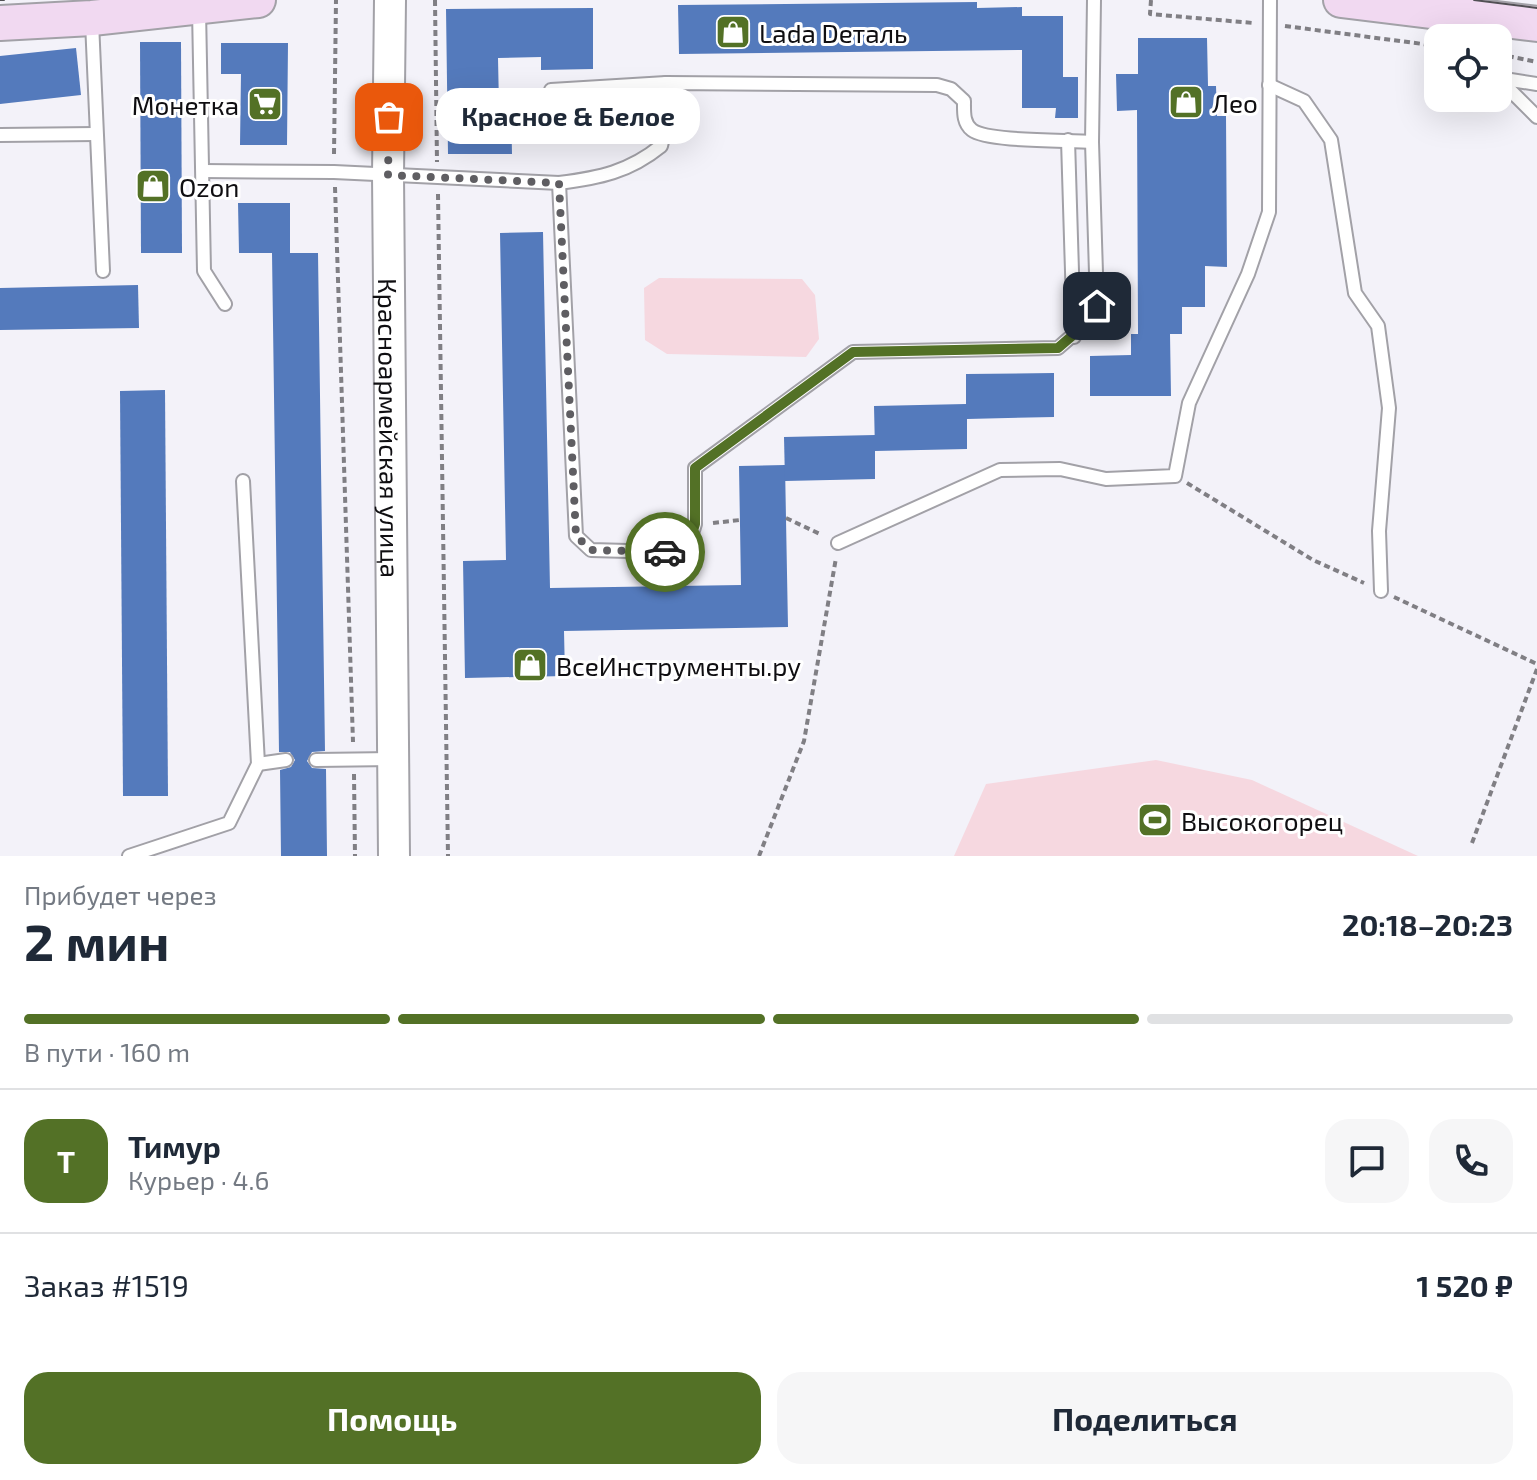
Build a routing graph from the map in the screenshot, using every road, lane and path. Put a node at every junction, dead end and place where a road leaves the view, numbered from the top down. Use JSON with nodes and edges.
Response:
{"nodes":[{"id":1,"x":258,"y":0,"type":"edge"},
{"id":2,"x":336,"y":0,"type":"edge"},
{"id":3,"x":390,"y":0,"type":"edge"},
{"id":4,"x":435,"y":0,"type":"edge"},
{"id":5,"x":1094,"y":0,"type":"edge"},
{"id":6,"x":1151,"y":0,"type":"edge"},
{"id":7,"x":1270,"y":0,"type":"edge"},
{"id":8,"x":1341,"y":0,"type":"edge"},
{"id":9,"x":199,"y":7,"type":"junction"},
{"id":10,"x":92,"y":18,"type":"junction"},
{"id":11,"x":0,"y":23,"type":"edge"},
{"id":12,"x":1270,"y":24,"type":"junction"},
{"id":13,"x":1482,"y":24,"type":"edge"},
{"id":14,"x":1537,"y":24,"type":"edge"},
{"id":15,"x":1512,"y":26,"type":"edge"},
{"id":16,"x":1424,"y":44,"type":"edge"},
{"id":17,"x":1512,"y":57,"type":"edge"},
{"id":18,"x":1537,"y":62,"type":"edge"},
{"id":19,"x":1512,"y":80,"type":"edge"},
{"id":20,"x":666,"y":83,"type":"junction"},
{"id":21,"x":1537,"y":84,"type":"edge"},
{"id":22,"x":1269,"y":85,"type":"junction"},
{"id":23,"x":551,"y":90,"type":"dead end"},
{"id":24,"x":1512,"y":92,"type":"edge"},
{"id":25,"x":1537,"y":117,"type":"edge"},
{"id":26,"x":96,"y":134,"type":"junction"},
{"id":27,"x":0,"y":135,"type":"edge"},
{"id":28,"x":1068,"y":140,"type":"junction"},
{"id":29,"x":1092,"y":142,"type":"junction"},
{"id":30,"x":203,"y":171,"type":"junction"},
{"id":31,"x":334,"y":172,"type":"junction"},
{"id":32,"x":388,"y":175,"type":"junction"},
{"id":33,"x":437,"y":179,"type":"junction"},
{"id":34,"x":559,"y":183,"type":"junction"},
{"id":35,"x":103,"y":271,"type":"dead end"},
{"id":36,"x":225,"y":304,"type":"dead end"},
{"id":37,"x":1074,"y":337,"type":"junction"},
{"id":38,"x":1175,"y":476,"type":"junction"},
{"id":39,"x":243,"y":481,"type":"dead end"},
{"id":40,"x":786,"y":518,"type":"dead end"},
{"id":41,"x":740,"y":520,"type":"dead end"},
{"id":42,"x":695,"y":524,"type":"junction"},
{"id":43,"x":838,"y":543,"type":"junction"},
{"id":44,"x":1381,"y":591,"type":"junction"},
{"id":45,"x":1537,"y":666,"type":"edge"},
{"id":46,"x":353,"y":759,"type":"junction"},
{"id":47,"x":393,"y":759,"type":"junction"},
{"id":48,"x":286,"y":760,"type":"dead end"},
{"id":49,"x":316,"y":760,"type":"dead end"},
{"id":50,"x":258,"y":764,"type":"junction"},
{"id":51,"x":1472,"y":843,"type":"dead end"},
{"id":52,"x":129,"y":856,"type":"edge"},
{"id":53,"x":355,"y":856,"type":"edge"},
{"id":54,"x":394,"y":856,"type":"edge"},
{"id":55,"x":448,"y":856,"type":"edge"},
{"id":56,"x":759,"y":856,"type":"edge"}],
"edges":[{"from":1,"to":9,"type":"main road"},
{"from":2,"to":31,"type":"path"},
{"from":3,"to":32,"type":"street","name":"Красноармейская улица"},
{"from":4,"to":33,"type":"path"},
{"from":5,"to":29,"type":"lane"},
{"from":6,"to":12,"type":"path"},
{"from":7,"to":12,"type":"lane"},
{"from":8,"to":13,"type":"main road"},
{"from":9,"to":10,"type":"main road"},
{"from":9,"to":30,"type":"lane"},
{"from":10,"to":11,"type":"main road"},
{"from":10,"to":26,"type":"lane"},
{"from":12,"to":16,"type":"path"},
{"from":12,"to":22,"type":"lane"},
{"from":14,"to":15,"type":"main road"},
{"from":17,"to":18,"type":"path"},
{"from":19,"to":21,"type":"lane"},
{"from":20,"to":23,"type":"lane"},
{"from":20,"to":28,"type":"lane"},
{"from":20,"to":34,"type":"lane"},
{"from":22,"to":38,"type":"lane"},
{"from":22,"to":44,"type":"lane"},
{"from":24,"to":25,"type":"lane"},
{"from":26,"to":27,"type":"lane"},
{"from":26,"to":35,"type":"lane"},
{"from":28,"to":29,"type":"lane"},
{"from":28,"to":37,"type":"lane"},
{"from":29,"to":37,"type":"lane"},
{"from":30,"to":31,"type":"lane"},
{"from":30,"to":36,"type":"lane"},
{"from":31,"to":32,"type":"lane"},
{"from":31,"to":46,"type":"path"},
{"from":32,"to":33,"type":"lane"},
{"from":32,"to":47,"type":"street","name":"Красноармейская улица"},
{"from":33,"to":34,"type":"lane"},
{"from":33,"to":55,"type":"path"},
{"from":34,"to":42,"type":"lane"},
{"from":37,"to":42,"type":"lane"},
{"from":38,"to":43,"type":"lane"},
{"from":38,"to":44,"type":"path"},
{"from":39,"to":50,"type":"lane"},
{"from":40,"to":43,"type":"path"},
{"from":41,"to":42,"type":"path"},
{"from":43,"to":56,"type":"path"},
{"from":44,"to":45,"type":"path"},
{"from":45,"to":51,"type":"path"},
{"from":46,"to":47,"type":"lane"},
{"from":46,"to":49,"type":"lane"},
{"from":46,"to":53,"type":"path"},
{"from":47,"to":54,"type":"street","name":"Красноармейская улица"},
{"from":48,"to":50,"type":"lane"},
{"from":50,"to":52,"type":"lane"}]}
